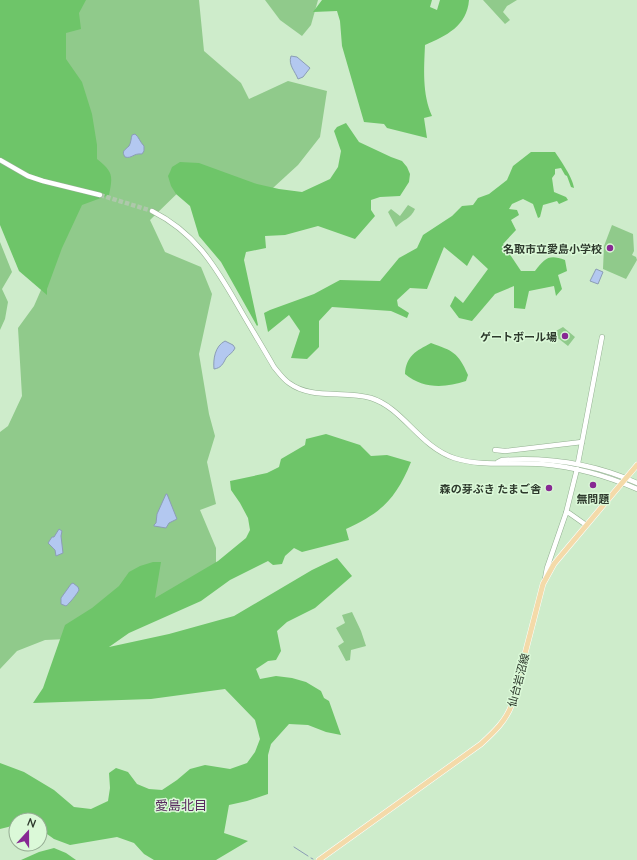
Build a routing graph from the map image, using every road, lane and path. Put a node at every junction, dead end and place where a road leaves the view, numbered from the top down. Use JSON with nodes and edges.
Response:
{"nodes":[{"id":1,"x":0,"y":160,"type":"edge"},
{"id":2,"x":100,"y":196,"type":"tunnel mouth"},
{"id":3,"x":152,"y":211,"type":"tunnel mouth"},
{"id":4,"x":602,"y":337,"type":"dead end"},
{"id":5,"x":582,"y":442,"type":"junction"},
{"id":6,"x":495,"y":450,"type":"dead end"},
{"id":7,"x":637,"y":465,"type":"edge"},
{"id":8,"x":577,"y":466,"type":"junction"},
{"id":9,"x":626,"y":478,"type":"junction"},
{"id":10,"x":622,"y":483,"type":"junction"},
{"id":11,"x":637,"y":483,"type":"edge"},
{"id":12,"x":637,"y":489,"type":"edge"},
{"id":13,"x":566,"y":512,"type":"junction"},
{"id":14,"x":586,"y":525,"type":"junction"},
{"id":15,"x":543,"y":584,"type":"junction"},
{"id":16,"x":319,"y":860,"type":"edge"}],
"edges":[{"from":1,"to":2,"type":"street"},
{"from":3,"to":8,"type":"street"},
{"from":4,"to":5,"type":"street"},
{"from":5,"to":6,"type":"street"},
{"from":5,"to":8,"type":"street"},
{"from":7,"to":9,"type":"main road","name":"仙台岩沼線"},
{"from":8,"to":9,"type":"street"},
{"from":8,"to":10,"type":"street"},
{"from":8,"to":13,"type":"street"},
{"from":9,"to":10,"type":"main road","name":"仙台岩沼線"},
{"from":9,"to":11,"type":"street"},
{"from":10,"to":12,"type":"street"},
{"from":10,"to":14,"type":"main road","name":"仙台岩沼線"},
{"from":13,"to":14,"type":"street"},
{"from":13,"to":15,"type":"street"},
{"from":14,"to":15,"type":"main road","name":"仙台岩沼線"},
{"from":15,"to":16,"type":"main road","name":"仙台岩沼線"}]}
